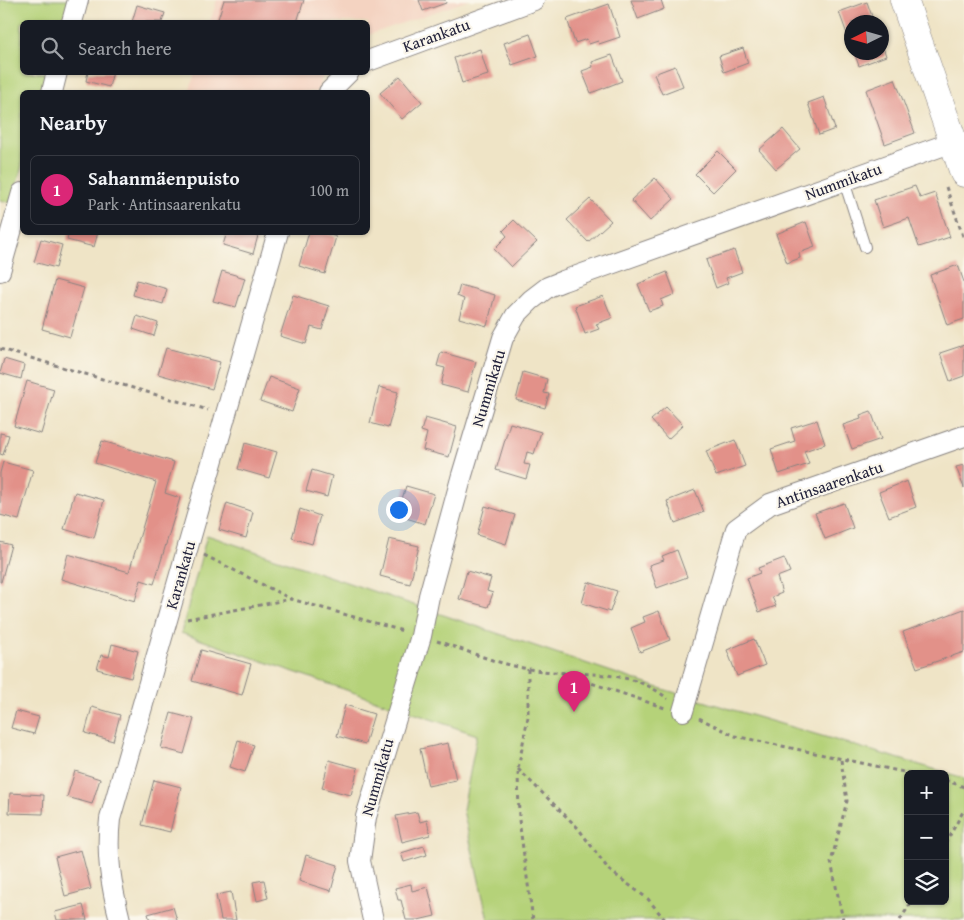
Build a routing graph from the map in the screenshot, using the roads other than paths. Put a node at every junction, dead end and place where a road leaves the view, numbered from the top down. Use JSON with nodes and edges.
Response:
{"nodes":[{"id":1,"x":78,"y":0,"type":"edge"},
{"id":2,"x":534,"y":0,"type":"edge"},
{"id":3,"x":904,"y":0,"type":"edge"},
{"id":4,"x":73,"y":20,"type":"edge"},
{"id":5,"x":370,"y":60,"type":"edge"},
{"id":6,"x":56,"y":75,"type":"edge"},
{"id":7,"x":346,"y":75,"type":"edge"},
{"id":8,"x":52,"y":90,"type":"edge"},
{"id":9,"x":331,"y":90,"type":"edge"},
{"id":10,"x":953,"y":142,"type":"junction"},
{"id":11,"x":964,"y":173,"type":"edge"},
{"id":12,"x":844,"y":181,"type":"junction"},
{"id":13,"x":20,"y":200,"type":"edge"},
{"id":14,"x":277,"y":235,"type":"edge"},
{"id":15,"x":865,"y":247,"type":"dead end"},
{"id":16,"x":0,"y":271,"type":"edge"},
{"id":17,"x":964,"y":436,"type":"edge"},
{"id":18,"x":683,"y":711,"type":"road end"},
{"id":19,"x":120,"y":920,"type":"edge"},
{"id":20,"x":373,"y":920,"type":"edge"}],
"edges":[{"from":1,"to":4,"type":"street"},
{"from":2,"to":5,"type":"street","name":"Karankatu"},
{"from":3,"to":10,"type":"main road"},
{"from":6,"to":8,"type":"street"},
{"from":7,"to":9,"type":"street"},
{"from":10,"to":11,"type":"main road"},
{"from":10,"to":12,"type":"street","name":"Nummikatu"},
{"from":12,"to":15,"type":"lane"},
{"from":12,"to":20,"type":"street","name":"Nummikatu"},
{"from":13,"to":16,"type":"street"},
{"from":14,"to":19,"type":"street","name":"Karankatu"},
{"from":17,"to":18,"type":"street","name":"Antinsaarenkatu"}]}
